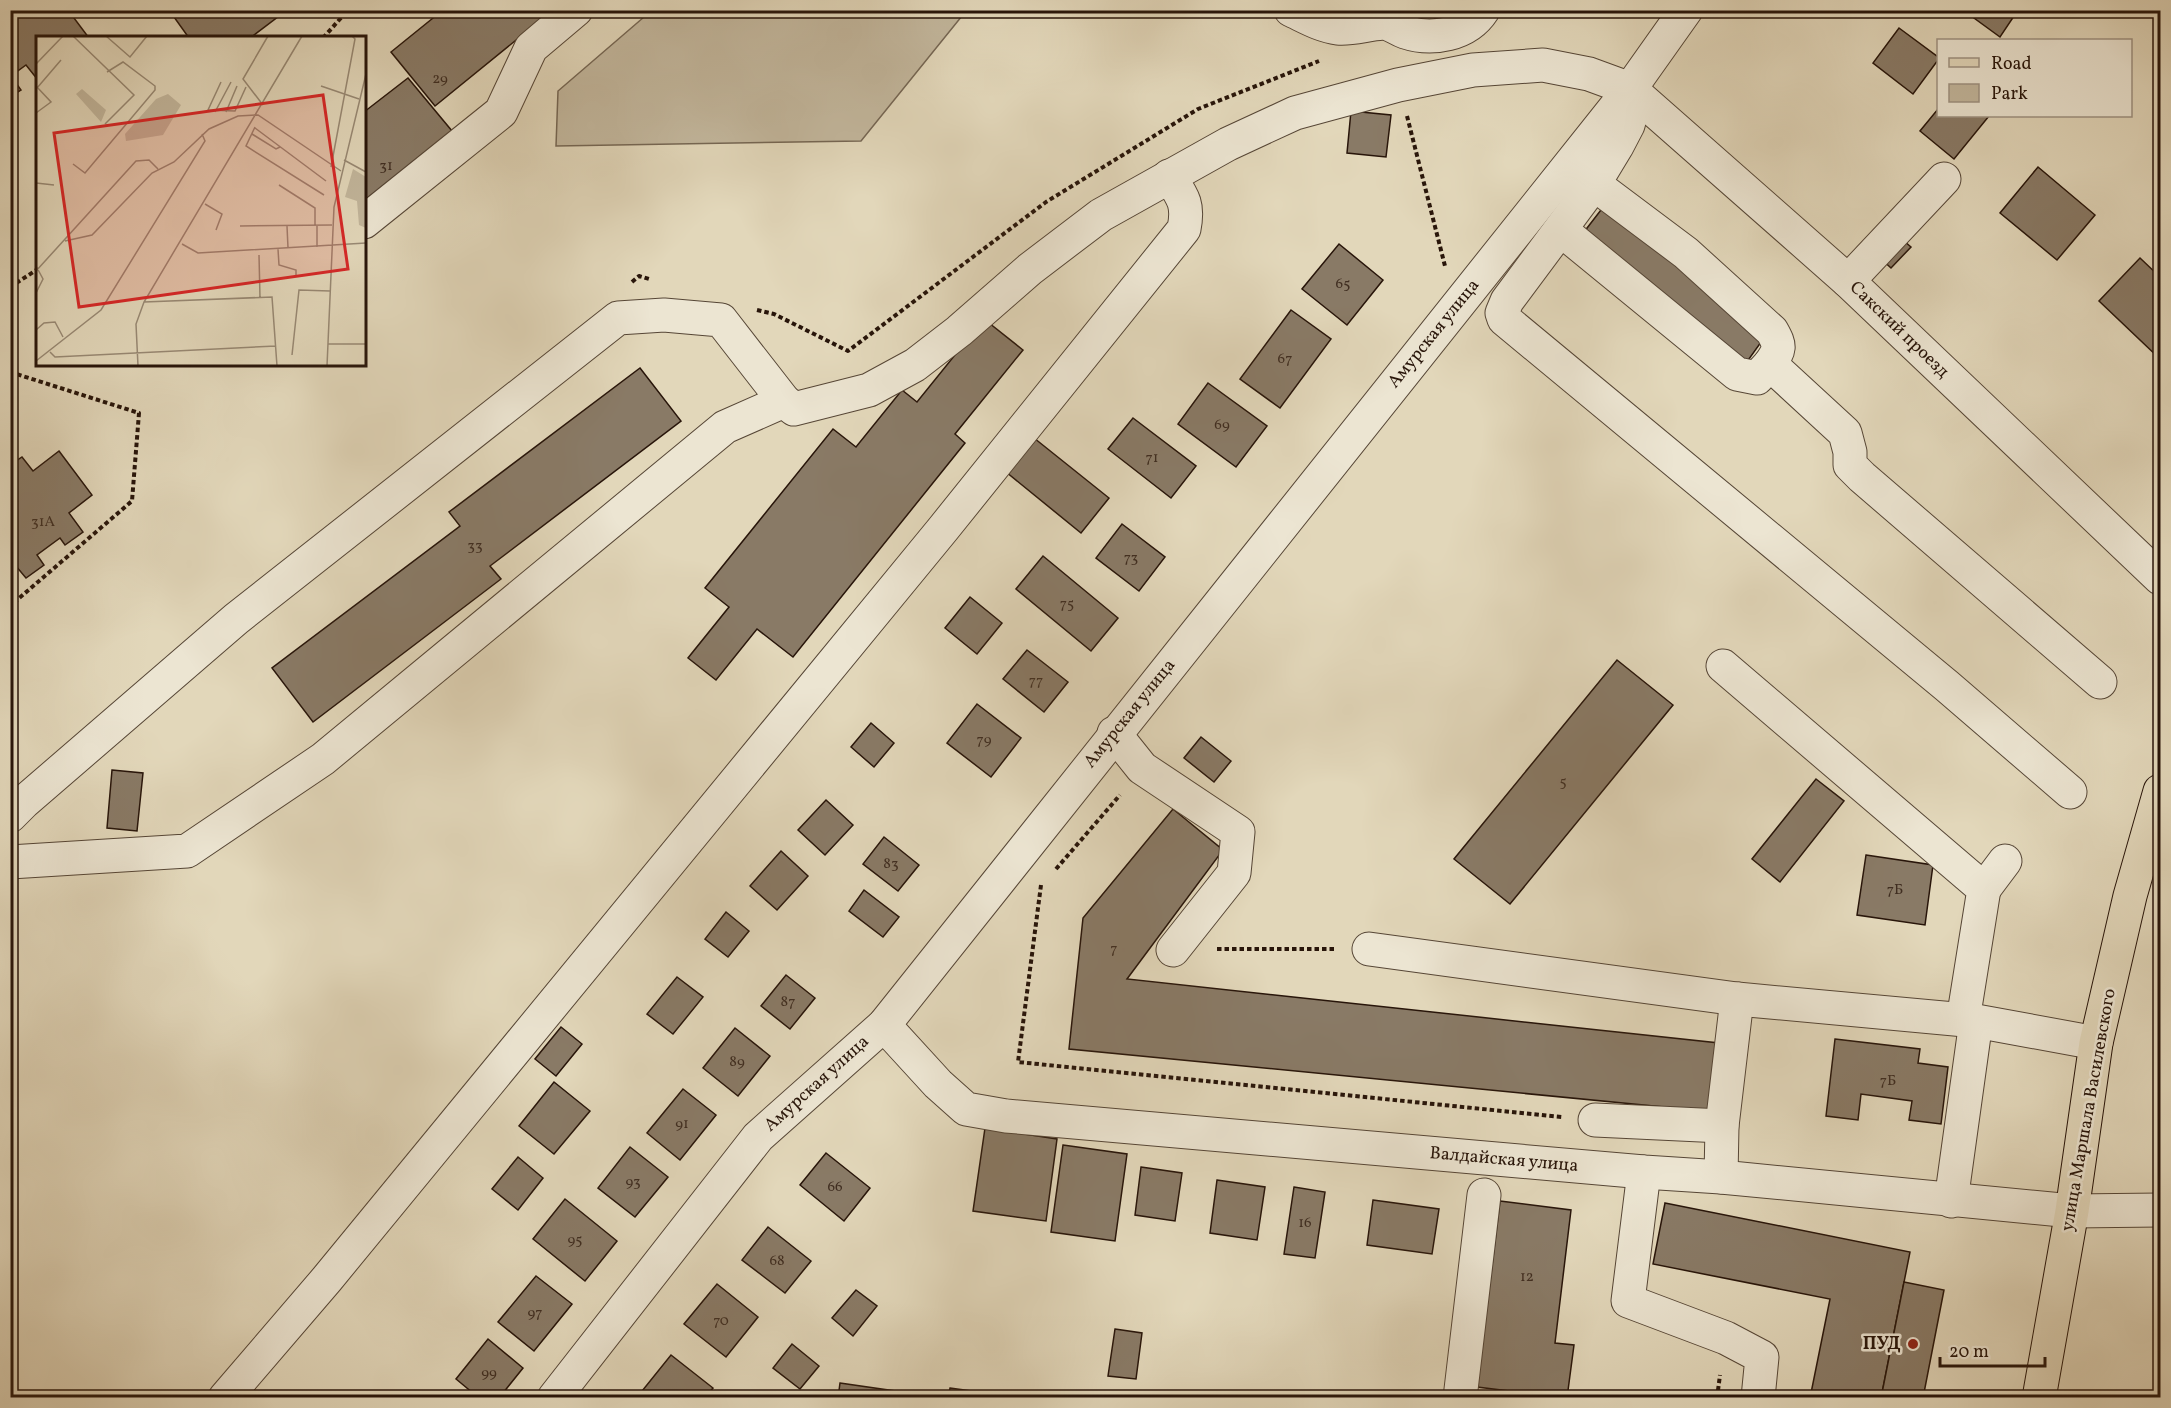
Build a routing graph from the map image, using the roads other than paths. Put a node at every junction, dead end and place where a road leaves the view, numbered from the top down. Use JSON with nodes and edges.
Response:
{"nodes":[{"id":1,"x":576,"y":10,"type":"edge"},
{"id":2,"x":1484,"y":10,"type":"edge"},
{"id":3,"x":1292,"y":11,"type":"edge"},
{"id":4,"x":1682,"y":12,"type":"edge"},
{"id":5,"x":1390,"y":17,"type":"edge"},
{"id":6,"x":1630,"y":89,"type":"junction"},
{"id":7,"x":1169,"y":176,"type":"junction"},
{"id":8,"x":1944,"y":179,"type":"dead end"},
{"id":9,"x":1594,"y":184,"type":"junction"},
{"id":10,"x":366,"y":220,"type":"edge"},
{"id":11,"x":1561,"y":230,"type":"junction"},
{"id":12,"x":1848,"y":281,"type":"junction"},
{"id":13,"x":1770,"y":364,"type":"junction"},
{"id":14,"x":784,"y":401,"type":"junction"},
{"id":15,"x":2159,"y":573,"type":"edge"},
{"id":16,"x":1723,"y":666,"type":"dead end"},
{"id":17,"x":2100,"y":682,"type":"dead end"},
{"id":18,"x":1114,"y":733,"type":"junction"},
{"id":19,"x":2160,"y":791,"type":"edge"},
{"id":20,"x":2070,"y":792,"type":"dead end"},
{"id":21,"x":10,"y":816,"type":"edge"},
{"id":22,"x":2005,"y":861,"type":"dead end"},
{"id":23,"x":10,"y":862,"type":"edge"},
{"id":24,"x":1984,"y":889,"type":"junction"},
{"id":25,"x":1369,"y":949,"type":"road end"},
{"id":26,"x":1173,"y":950,"type":"road end"},
{"id":27,"x":1737,"y":999,"type":"junction"},
{"id":28,"x":1970,"y":1021,"type":"junction"},
{"id":29,"x":884,"y":1025,"type":"junction"},
{"id":30,"x":2097,"y":1043,"type":"junction"},
{"id":31,"x":1595,"y":1120,"type":"road end"},
{"id":32,"x":1722,"y":1126,"type":"junction"},
{"id":33,"x":1644,"y":1172,"type":"junction"},
{"id":34,"x":1721,"y":1177,"type":"junction"},
{"id":35,"x":1484,"y":1196,"type":"dead end"},
{"id":36,"x":1952,"y":1201,"type":"junction"},
{"id":37,"x":2160,"y":1210,"type":"edge"},
{"id":38,"x":2072,"y":1211,"type":"junction"},
{"id":39,"x":225,"y":1398,"type":"edge"},
{"id":40,"x":554,"y":1398,"type":"edge"},
{"id":41,"x":1460,"y":1398,"type":"edge"},
{"id":42,"x":1758,"y":1398,"type":"edge"},
{"id":43,"x":2040,"y":1398,"type":"edge"}],
"edges":[{"from":1,"to":10,"type":"street"},
{"from":2,"to":5,"type":"street"},
{"from":3,"to":5,"type":"street"},
{"from":4,"to":6,"type":"street","name":"Амурская улица"},
{"from":6,"to":7,"type":"street"},
{"from":6,"to":9,"type":"street"},
{"from":6,"to":12,"type":"street","name":"Сакский проезд"},
{"from":6,"to":18,"type":"street","name":"Амурская улица"},
{"from":7,"to":14,"type":"street"},
{"from":7,"to":39,"type":"street"},
{"from":8,"to":12,"type":"street"},
{"from":9,"to":11,"type":"street"},
{"from":9,"to":13,"type":"street"},
{"from":11,"to":13,"type":"street"},
{"from":11,"to":20,"type":"street"},
{"from":12,"to":15,"type":"street","name":"Сакский проезд"},
{"from":13,"to":17,"type":"street"},
{"from":14,"to":21,"type":"street"},
{"from":14,"to":23,"type":"street"},
{"from":16,"to":24,"type":"street"},
{"from":18,"to":26,"type":"street"},
{"from":18,"to":29,"type":"street","name":"Амурская улица"},
{"from":19,"to":30,"type":"main road","name":"улица Маршала Василевского"},
{"from":22,"to":24,"type":"street"},
{"from":24,"to":28,"type":"street"},
{"from":25,"to":27,"type":"street"},
{"from":27,"to":28,"type":"street"},
{"from":27,"to":32,"type":"street"},
{"from":28,"to":30,"type":"street"},
{"from":28,"to":36,"type":"street"},
{"from":29,"to":33,"type":"street","name":"Валдайская улица"},
{"from":29,"to":40,"type":"street","name":"Амурская улица"},
{"from":30,"to":38,"type":"main road","name":"улица Маршала Василевского"},
{"from":31,"to":32,"type":"street"},
{"from":32,"to":34,"type":"street"},
{"from":33,"to":34,"type":"street","name":"Валдайская улица"},
{"from":33,"to":42,"type":"street"},
{"from":34,"to":36,"type":"street","name":"Валдайская улица"},
{"from":35,"to":41,"type":"street"},
{"from":36,"to":38,"type":"street","name":"Валдайская улица"},
{"from":37,"to":38,"type":"street","name":"Валдайская улица"},
{"from":38,"to":43,"type":"main road","name":"улица Маршала Василевского"}]}
